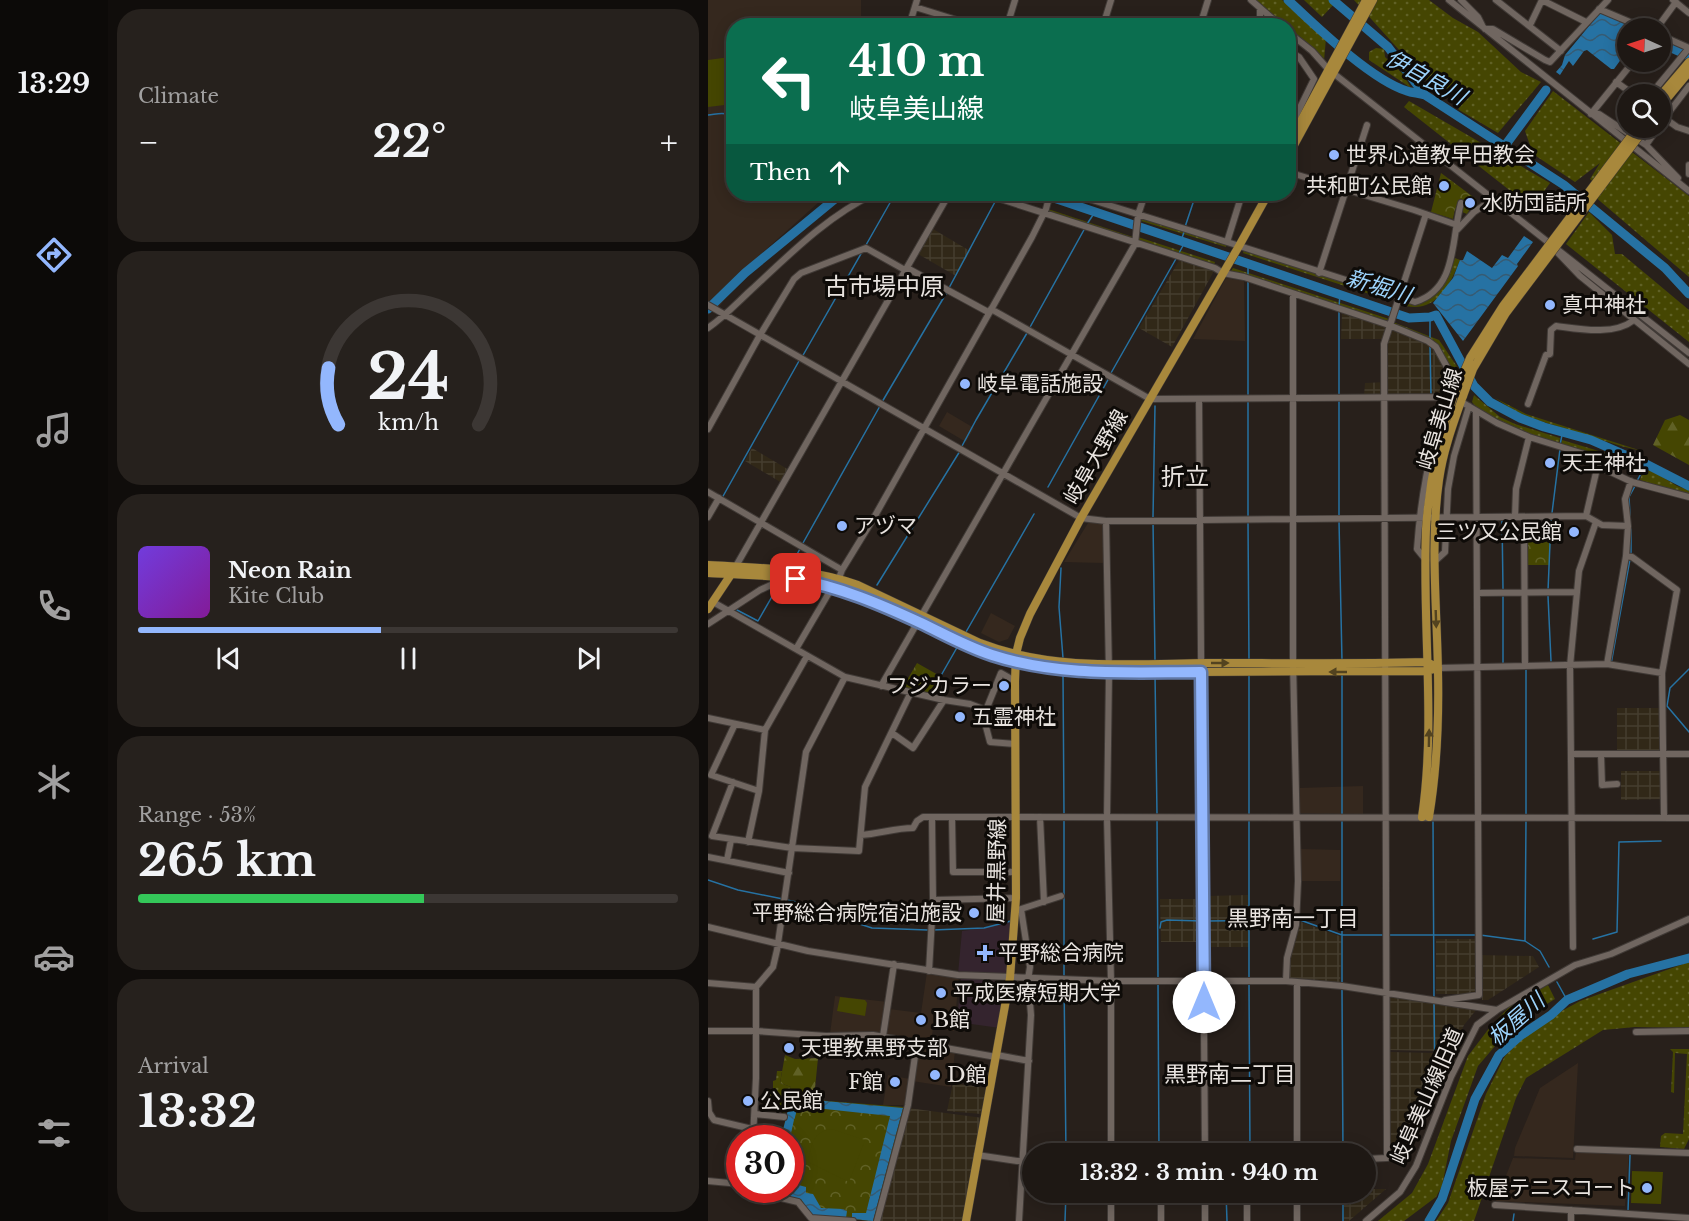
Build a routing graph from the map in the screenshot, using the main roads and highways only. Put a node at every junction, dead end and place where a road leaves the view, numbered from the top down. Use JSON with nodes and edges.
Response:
{"nodes":[{"id":1,"x":1366,"y":0,"type":"edge"},
{"id":2,"x":1373,"y":0,"type":"edge"},
{"id":3,"x":1685,"y":60,"type":"edge"},
{"id":4,"x":1333,"y":68,"type":"junction"},
{"id":5,"x":1689,"y":72,"type":"edge"},
{"id":6,"x":1668,"y":84,"type":"edge"},
{"id":7,"x":1671,"y":94,"type":"edge"},
{"id":8,"x":1296,"y":125,"type":"edge"},
{"id":9,"x":1635,"y":138,"type":"edge"},
{"id":10,"x":1261,"y":201,"type":"edge"},
{"id":11,"x":1458,"y":399,"type":"junction"},
{"id":12,"x":1431,"y":560,"type":"junction"},
{"id":13,"x":708,"y":565,"type":"edge"},
{"id":14,"x":736,"y":566,"type":"junction"},
{"id":15,"x":708,"y":573,"type":"edge"},
{"id":16,"x":732,"y":574,"type":"junction"},
{"id":17,"x":711,"y":606,"type":"edge"},
{"id":18,"x":920,"y":619,"type":"junction"},
{"id":19,"x":1016,"y":658,"type":"junction"},
{"id":20,"x":1427,"y":662,"type":"junction"},
{"id":21,"x":1385,"y":667,"type":"junction"},
{"id":22,"x":1201,"y":668,"type":"junction"},
{"id":23,"x":1438,"y":668,"type":"junction"},
{"id":24,"x":1427,"y":671,"type":"junction"},
{"id":25,"x":966,"y":1221,"type":"edge"}],
"edges":[{"from":1,"to":4,"type":"main road"},
{"from":2,"to":4,"type":"main road"},
{"from":3,"to":6,"type":"main road"},
{"from":4,"to":8,"type":"main road"},
{"from":5,"to":7,"type":"main road"},
{"from":9,"to":11,"type":"main road","name":"岐阜美山線","bridge":true},
{"from":10,"to":19,"type":"main road","name":"岐阜大野線"},
{"from":11,"to":12,"type":"main road","name":"岐阜美山線"},
{"from":11,"to":12,"type":"main road","name":"岐阜美山線"},
{"from":12,"to":20,"type":"main road","name":"岐阜美山線"},
{"from":12,"to":23,"type":"main road","name":"岐阜美山線","one_way":true},
{"from":13,"to":14,"type":"main road"},
{"from":14,"to":16,"type":"main road"},
{"from":14,"to":18,"type":"main road"},
{"from":15,"to":16,"type":"main road"},
{"from":16,"to":17,"type":"main road"},
{"from":16,"to":18,"type":"main road"},
{"from":18,"to":19,"type":"main road"},
{"from":19,"to":22,"type":"main road"},
{"from":19,"to":22,"type":"main road"},
{"from":19,"to":25,"type":"main road","name":"屋井黒野線"},
{"from":20,"to":21,"type":"main road"},
{"from":20,"to":23,"type":"main road"},
{"from":20,"to":24,"type":"main road","name":"岐阜美山線"},
{"from":21,"to":22,"type":"main road","one_way":true},
{"from":22,"to":21,"type":"main road","one_way":true},
{"from":21,"to":24,"type":"main road"},
{"from":23,"to":24,"type":"main road"},
{"from":23,"to":24,"type":"main road","name":"岐阜美山線","one_way":true}]}
